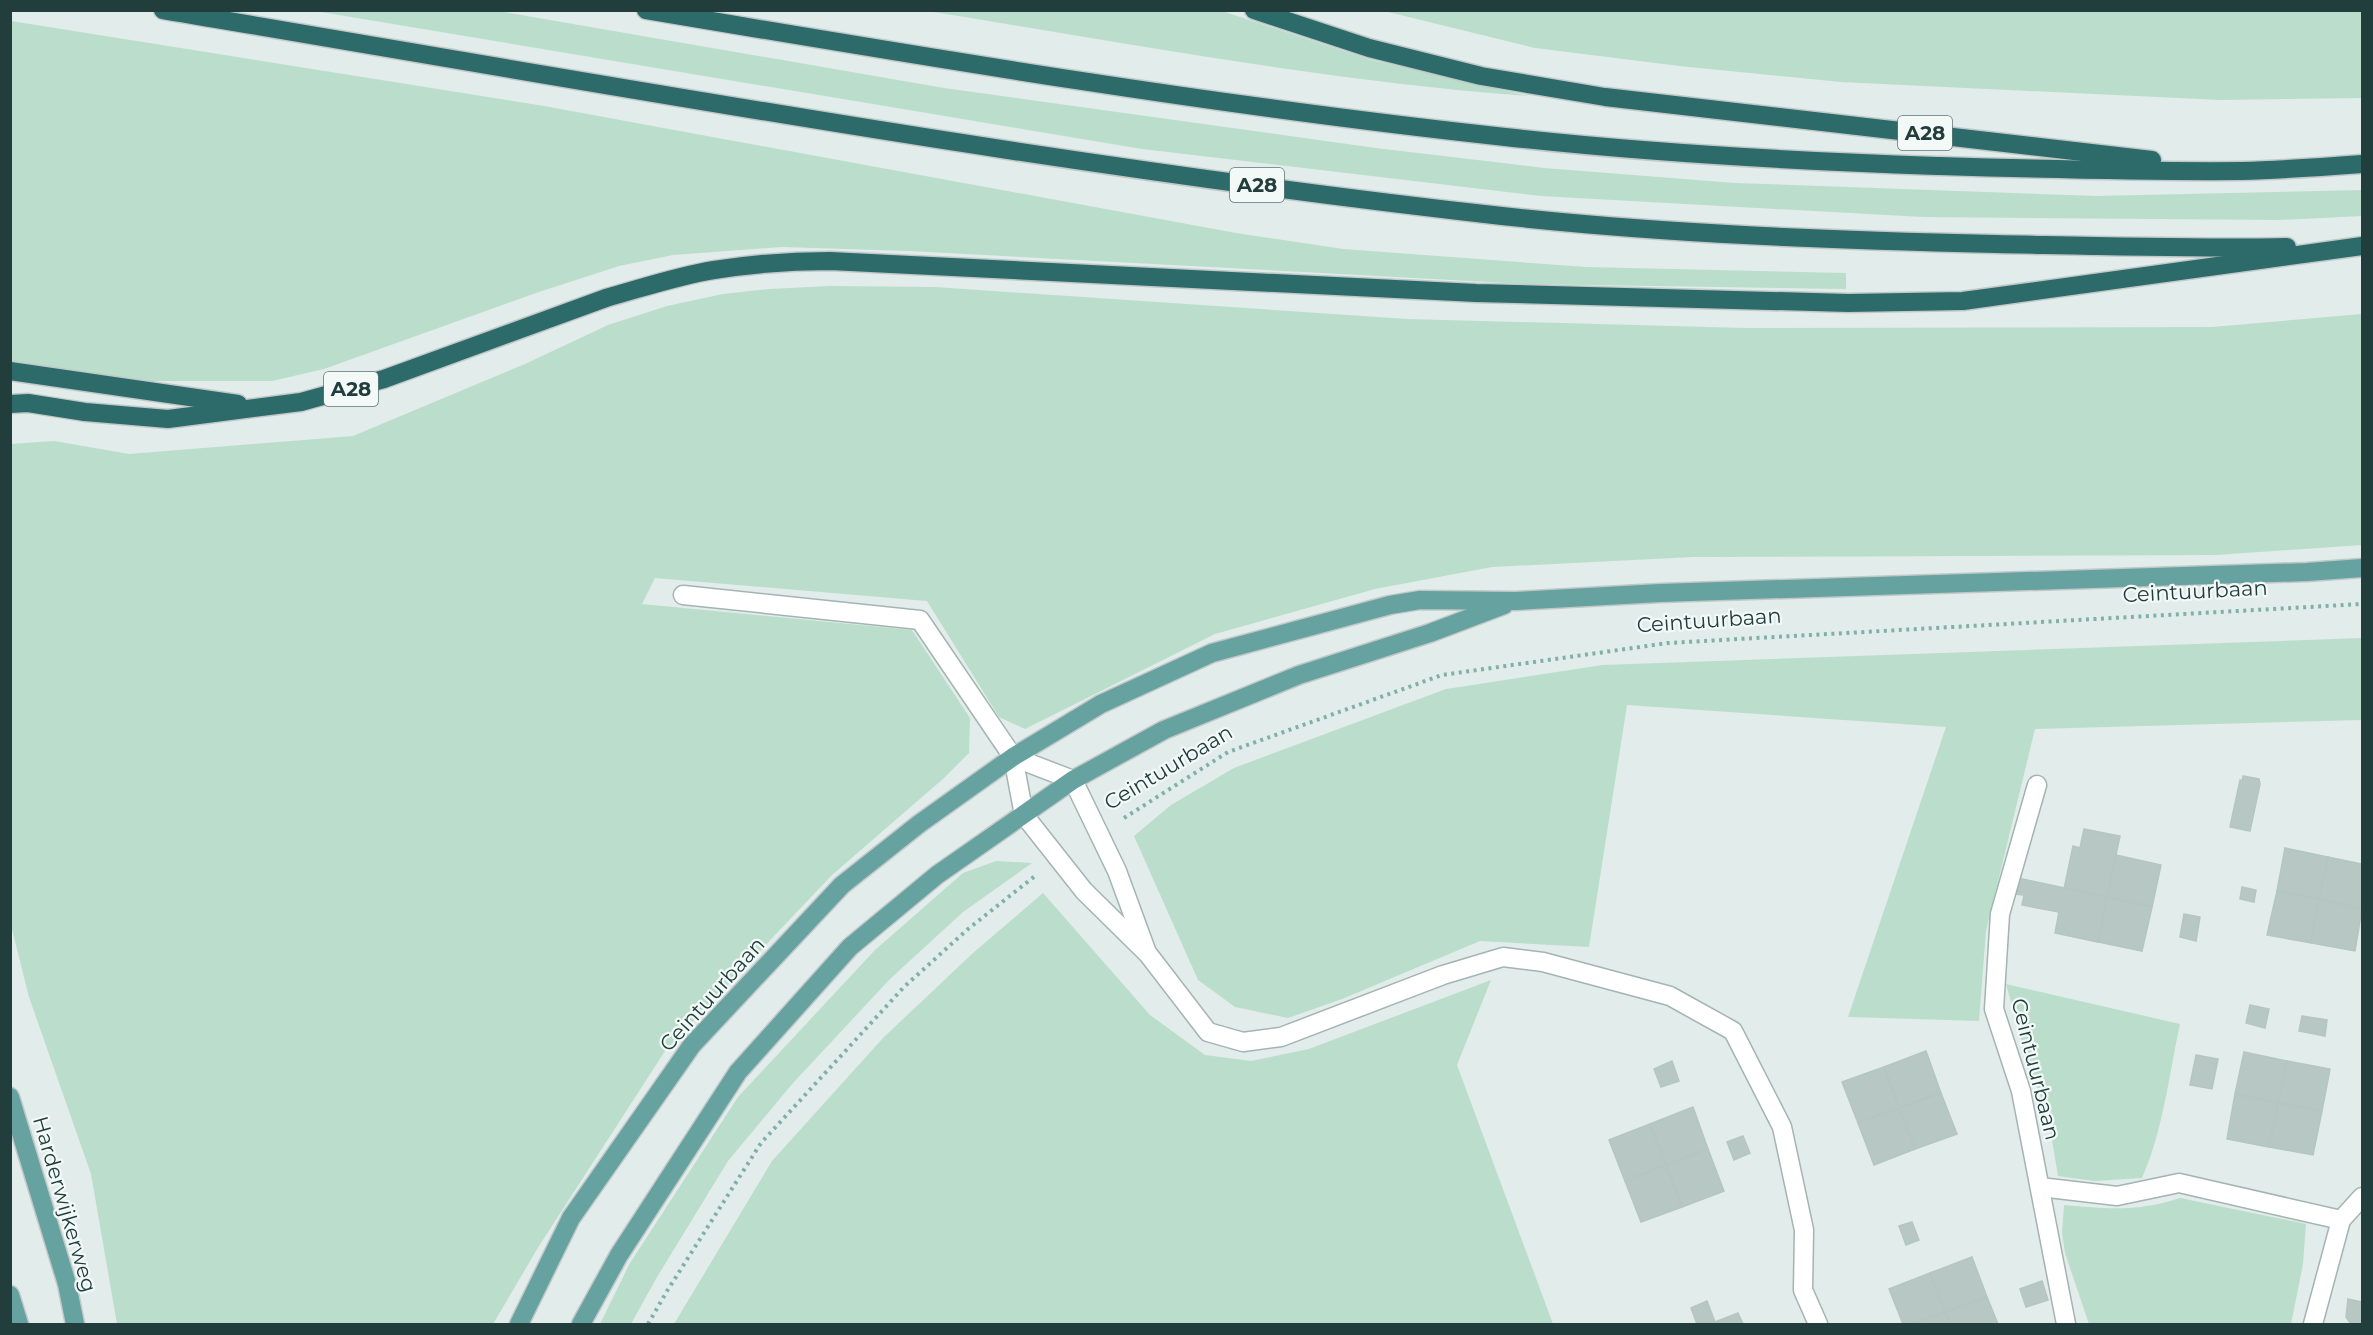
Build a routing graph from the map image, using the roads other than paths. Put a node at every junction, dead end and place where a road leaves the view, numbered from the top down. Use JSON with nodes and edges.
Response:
{"nodes":[{"id":1,"x":163,"y":10,"type":"edge"},
{"id":2,"x":646,"y":10,"type":"edge"},
{"id":3,"x":1254,"y":10,"type":"edge"},
{"id":4,"x":2362,"y":164,"type":"edge"},
{"id":5,"x":2245,"y":171,"type":"junction"},
{"id":6,"x":2362,"y":245,"type":"edge"},
{"id":7,"x":10,"y":371,"type":"edge"},
{"id":8,"x":10,"y":404,"type":"edge"},
{"id":9,"x":257,"y":407,"type":"junction"},
{"id":10,"x":2362,"y":568,"type":"edge"},
{"id":11,"x":683,"y":595,"type":"dead end"},
{"id":12,"x":1515,"y":601,"type":"junction"},
{"id":13,"x":1013,"y":757,"type":"junction"},
{"id":14,"x":1073,"y":780,"type":"junction"},
{"id":15,"x":2037,"y":785,"type":"dead end"},
{"id":16,"x":1024,"y":815,"type":"junction"},
{"id":17,"x":1148,"y":954,"type":"junction"},
{"id":18,"x":10,"y":1097,"type":"edge"},
{"id":19,"x":2040,"y":1187,"type":"junction"},
{"id":20,"x":2362,"y":1197,"type":"edge"},
{"id":21,"x":2341,"y":1220,"type":"junction"},
{"id":22,"x":10,"y":1295,"type":"edge"},
{"id":23,"x":19,"y":1324,"type":"edge"},
{"id":24,"x":75,"y":1324,"type":"edge"},
{"id":25,"x":519,"y":1324,"type":"edge"},
{"id":26,"x":581,"y":1324,"type":"edge"},
{"id":27,"x":1818,"y":1324,"type":"edge"},
{"id":28,"x":2066,"y":1324,"type":"edge"},
{"id":29,"x":2313,"y":1324,"type":"edge"}],
"edges":[{"from":1,"to":6,"type":"highway","number":"A28"},
{"from":2,"to":5,"type":"highway","number":"A28"},
{"from":3,"to":5,"type":"highway","number":"A28"},
{"from":4,"to":5,"type":"highway","number":"A28"},
{"from":6,"to":9,"type":"highway","number":"A28"},
{"from":7,"to":9,"type":"highway","number":"A28"},
{"from":8,"to":9,"type":"highway","number":"A28"},
{"from":10,"to":12,"type":"main road","name":"Ceintuurbaan"},
{"from":11,"to":13,"type":"lane"},
{"from":12,"to":13,"type":"main road","name":"Ceintuurbaan"},
{"from":12,"to":14,"type":"main road","name":"Ceintuurbaan"},
{"from":13,"to":14,"type":"lane","name":"Ceintuurbaan"},
{"from":13,"to":16,"type":"lane","name":"Ceintuurbaan"},
{"from":13,"to":25,"type":"main road","name":"Ceintuurbaan"},
{"from":14,"to":16,"type":"main road","name":"Ceintuurbaan"},
{"from":14,"to":17,"type":"lane","name":"Ceintuurbaan"},
{"from":15,"to":19,"type":"lane","name":"Ceintuurbaan"},
{"from":16,"to":17,"type":"lane","name":"Ceintuurbaan"},
{"from":16,"to":26,"type":"main road","name":"Ceintuurbaan"},
{"from":17,"to":27,"type":"lane","name":"Ceintuurbaan"},
{"from":18,"to":24,"type":"main road","name":"Harderwijkerweg"},
{"from":19,"to":21,"type":"lane"},
{"from":19,"to":28,"type":"lane","name":"Ceintuurbaan"},
{"from":20,"to":21,"type":"lane"},
{"from":21,"to":29,"type":"lane"},
{"from":22,"to":23,"type":"main road"}]}
